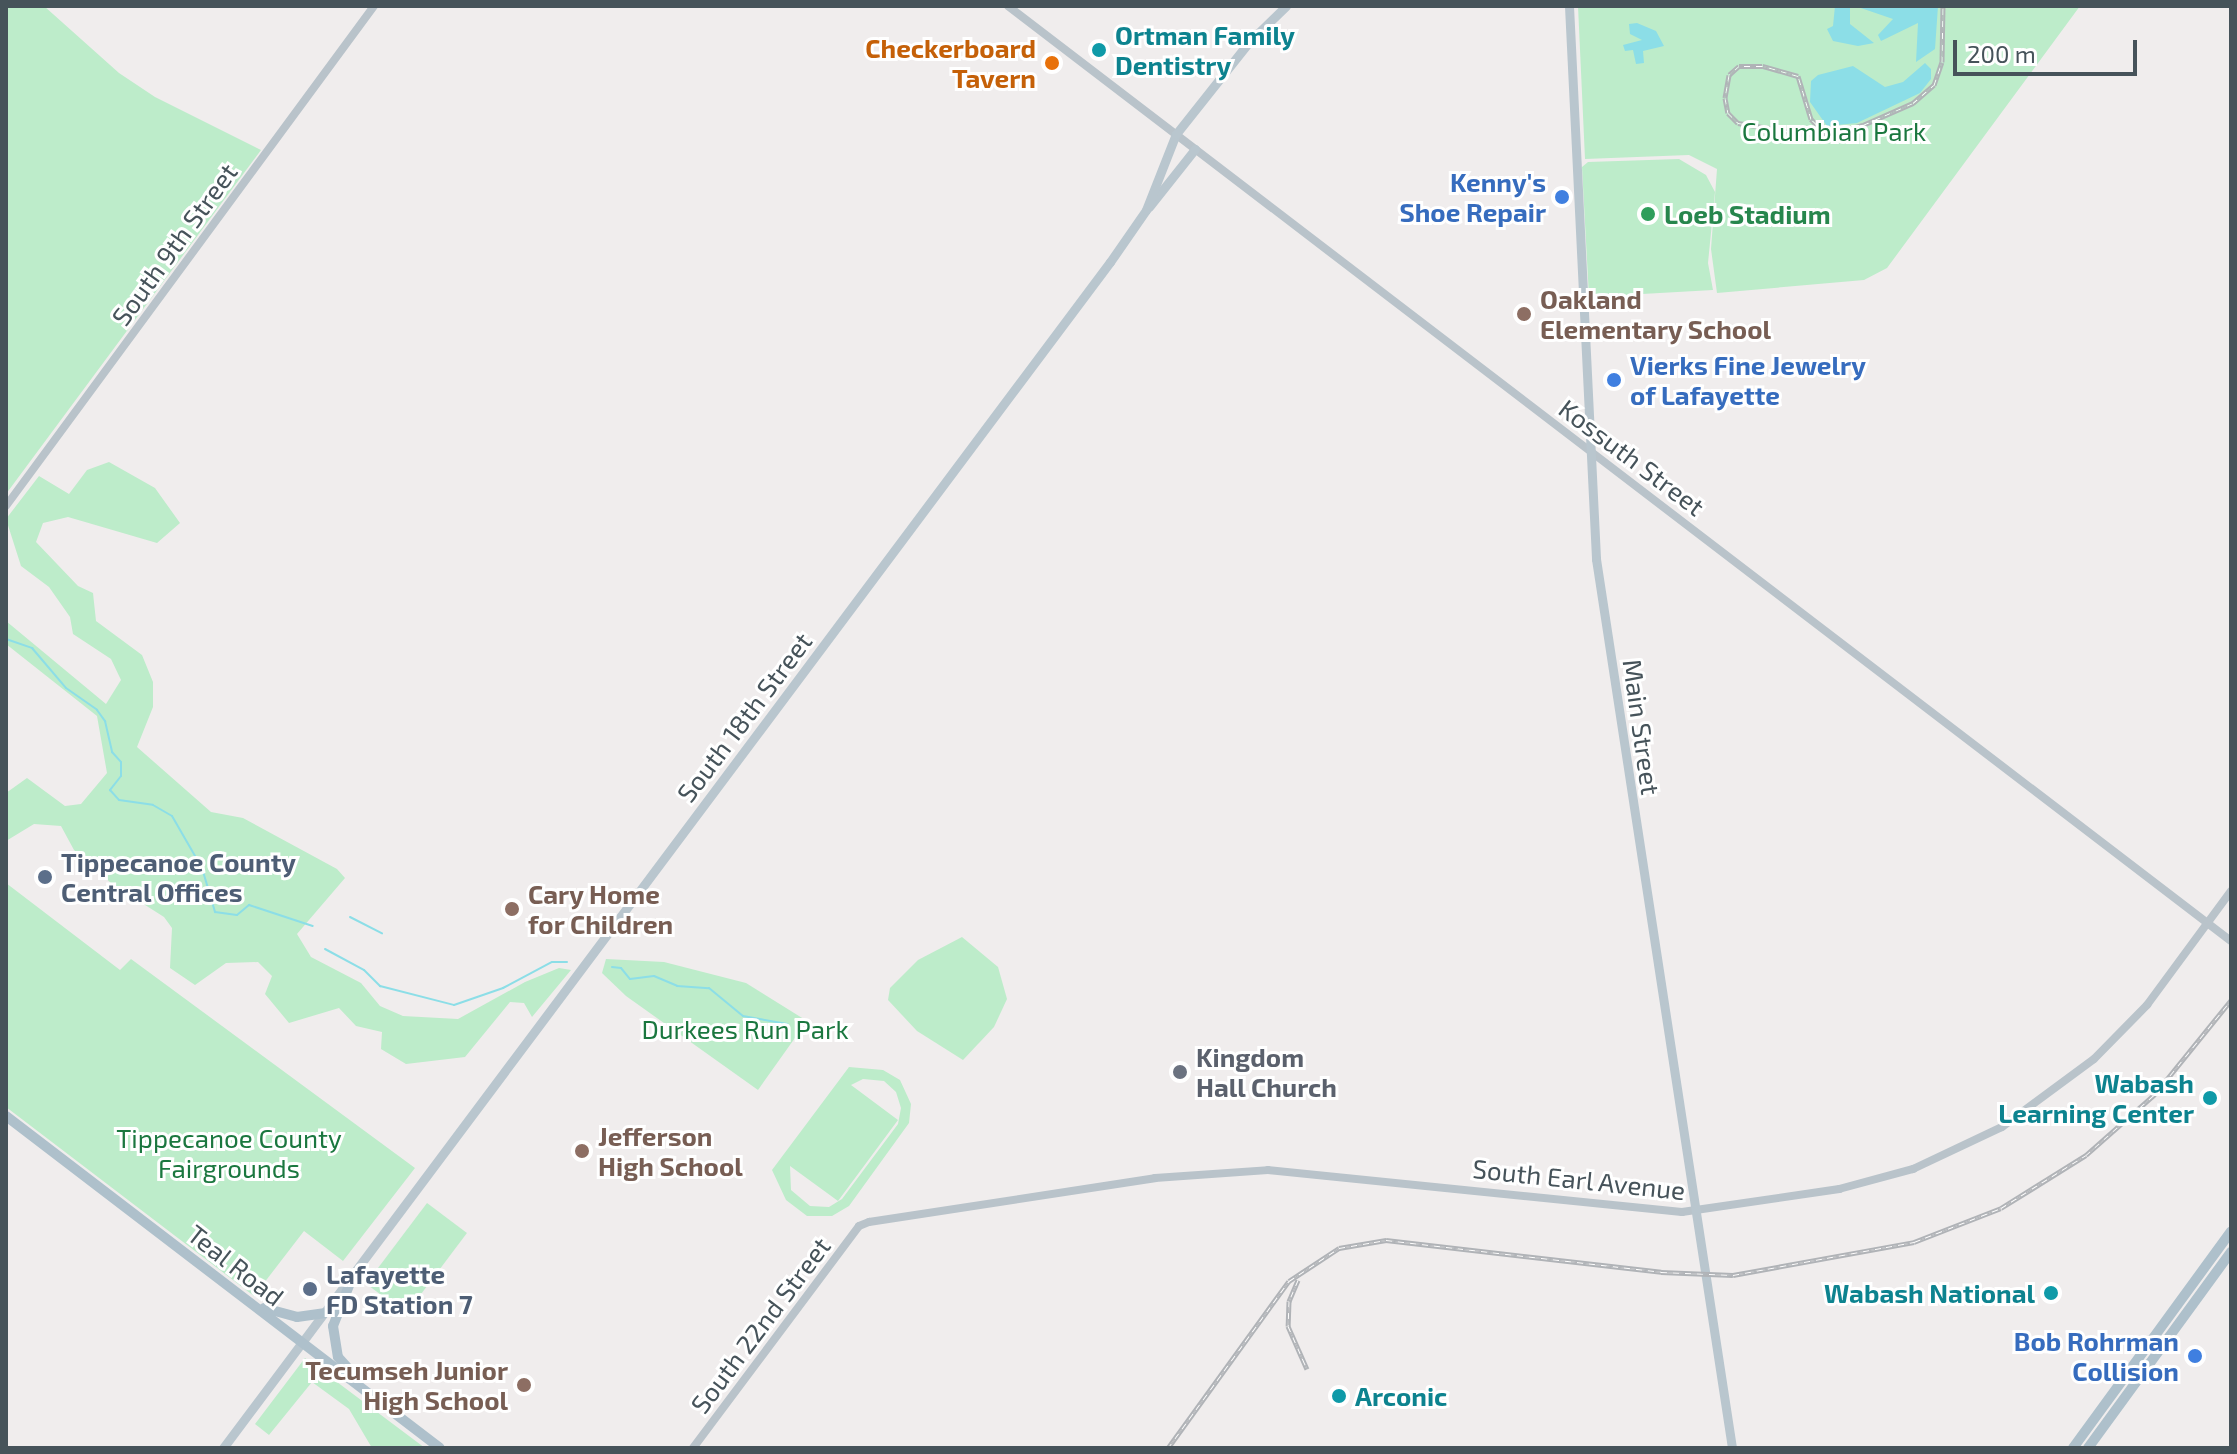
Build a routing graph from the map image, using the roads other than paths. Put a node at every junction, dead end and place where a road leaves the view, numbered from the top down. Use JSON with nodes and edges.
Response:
{"nodes":[{"id":1,"x":374,"y":6,"type":"edge"},
{"id":2,"x":1008,"y":6,"type":"edge"},
{"id":3,"x":1286,"y":6,"type":"edge"},
{"id":4,"x":1569,"y":6,"type":"edge"},
{"id":5,"x":1176,"y":134,"type":"junction"},
{"id":6,"x":1195,"y":149,"type":"junction"},
{"id":7,"x":1146,"y":210,"type":"junction"},
{"id":8,"x":1589,"y":450,"type":"junction"},
{"id":9,"x":6,"y":506,"type":"edge"},
{"id":10,"x":2231,"y":891,"type":"edge"},
{"id":11,"x":2208,"y":923,"type":"junction"},
{"id":12,"x":2231,"y":941,"type":"edge"},
{"id":13,"x":6,"y":1116,"type":"edge"},
{"id":14,"x":1697,"y":1211,"type":"junction"},
{"id":15,"x":859,"y":1226,"type":"joint"},
{"id":16,"x":2231,"y":1231,"type":"edge"},
{"id":17,"x":2231,"y":1252,"type":"edge"},
{"id":18,"x":354,"y":1273,"type":"junction"},
{"id":19,"x":231,"y":1288,"type":"junction"},
{"id":20,"x":324,"y":1313,"type":"junction"},
{"id":21,"x":302,"y":1343,"type":"junction"},
{"id":22,"x":381,"y":1403,"type":"junction"},
{"id":23,"x":223,"y":1448,"type":"edge"},
{"id":24,"x":440,"y":1448,"type":"edge"},
{"id":25,"x":693,"y":1448,"type":"edge"},
{"id":26,"x":1732,"y":1448,"type":"edge"},
{"id":27,"x":2073,"y":1448,"type":"edge"},
{"id":28,"x":2088,"y":1448,"type":"edge"}],
"edges":[{"from":1,"to":9,"type":"street","name":"South 9th Street"},
{"from":2,"to":5,"type":"street","name":"Kossuth Street"},
{"from":3,"to":5,"type":"main road","name":"South 18th Street"},
{"from":4,"to":8,"type":"main road","name":"Main Street"},
{"from":5,"to":6,"type":"street","name":"Kossuth Street"},
{"from":5,"to":7,"type":"main road","name":"South 18th Street"},
{"from":6,"to":7,"type":"main road"},
{"from":6,"to":8,"type":"street","name":"Kossuth Street"},
{"from":7,"to":18,"type":"main road","name":"South 18th Street"},
{"from":8,"to":11,"type":"street","name":"Kossuth Street"},
{"from":8,"to":14,"type":"main road","name":"Main Street"},
{"from":10,"to":11,"type":"street","name":"South Earl Avenue"},
{"from":11,"to":12,"type":"street","name":"Kossuth Street"},
{"from":11,"to":14,"type":"street","name":"South Earl Avenue"},
{"from":13,"to":19,"type":"main road","name":"Teal Road"},
{"from":14,"to":15,"type":"street","name":"South Earl Avenue"},
{"from":14,"to":26,"type":"main road","name":"Main Street"},
{"from":15,"to":25,"type":"street","name":"South 22nd Street"},
{"from":16,"to":27,"type":"main road"},
{"from":17,"to":28,"type":"main road"},
{"from":18,"to":20,"type":"main road","name":"South 18th Street"},
{"from":18,"to":22,"type":"main road"},
{"from":19,"to":20,"type":"main road"},
{"from":19,"to":21,"type":"main road","name":"Teal Road"},
{"from":20,"to":21,"type":"main road","name":"South 18th Street"},
{"from":21,"to":22,"type":"main road","name":"Teal Road"},
{"from":21,"to":23,"type":"main road","name":"South 18th Street"},
{"from":22,"to":24,"type":"main road","name":"Teal Road"}]}
